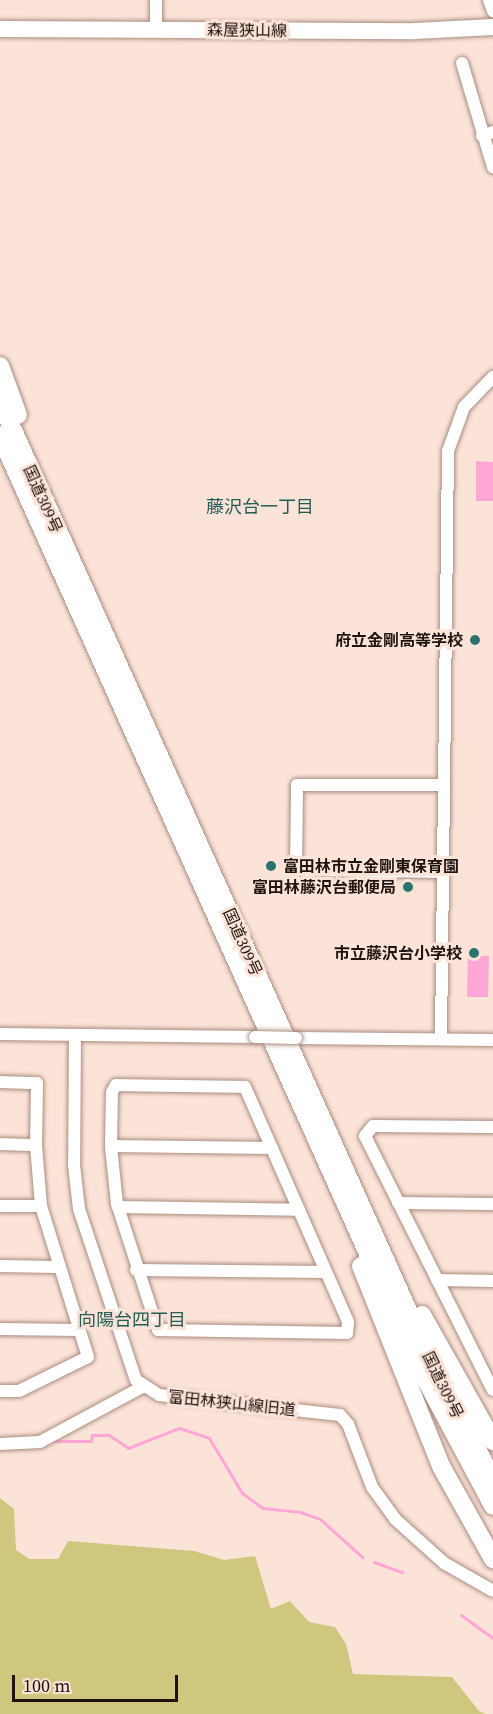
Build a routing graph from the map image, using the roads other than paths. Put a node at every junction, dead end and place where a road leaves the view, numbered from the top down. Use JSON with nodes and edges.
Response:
{"nodes":[{"id":1,"x":156,"y":0,"type":"edge"},
{"id":2,"x":489,"y":0,"type":"edge"},
{"id":3,"x":493,"y":11,"type":"edge"},
{"id":4,"x":493,"y":27,"type":"edge"},
{"id":5,"x":0,"y":28,"type":"edge"},
{"id":6,"x":156,"y":29,"type":"junction"},
{"id":7,"x":462,"y":63,"type":"dead end"},
{"id":8,"x":487,"y":134,"type":"edge"},
{"id":9,"x":493,"y":167,"type":"edge"},
{"id":10,"x":0,"y":366,"type":"edge"},
{"id":11,"x":493,"y":377,"type":"edge"},
{"id":12,"x":0,"y":401,"type":"edge"},
{"id":13,"x":0,"y":435,"type":"edge"},
{"id":14,"x":0,"y":464,"type":"edge"},
{"id":15,"x":60,"y":571,"type":"junction"},
{"id":16,"x":93,"y":611,"type":"junction"},
{"id":17,"x":444,"y":785,"type":"junction"},
{"id":18,"x":443,"y":872,"type":"junction"},
{"id":19,"x":0,"y":1034,"type":"edge"},
{"id":20,"x":75,"y":1035,"type":"junction"},
{"id":21,"x":441,"y":1039,"type":"junction"},
{"id":22,"x":493,"y":1040,"type":"edge"},
{"id":23,"x":0,"y":1082,"type":"edge"},
{"id":24,"x":493,"y":1127,"type":"edge"},
{"id":25,"x":0,"y":1144,"type":"edge"},
{"id":26,"x":36,"y":1145,"type":"junction"},
{"id":27,"x":111,"y":1146,"type":"junction"},
{"id":28,"x":272,"y":1148,"type":"junction"},
{"id":29,"x":334,"y":1179,"type":"junction"},
{"id":30,"x":353,"y":1190,"type":"junction"},
{"id":31,"x":398,"y":1203,"type":"junction"},
{"id":32,"x":493,"y":1204,"type":"edge"},
{"id":33,"x":0,"y":1206,"type":"edge"},
{"id":34,"x":41,"y":1206,"type":"junction"},
{"id":35,"x":118,"y":1207,"type":"junction"},
{"id":36,"x":299,"y":1210,"type":"junction"},
{"id":37,"x":0,"y":1266,"type":"edge"},
{"id":38,"x":57,"y":1267,"type":"junction"},
{"id":39,"x":136,"y":1270,"type":"junction"},
{"id":40,"x":325,"y":1272,"type":"junction"},
{"id":41,"x":437,"y":1280,"type":"junction"},
{"id":42,"x":493,"y":1281,"type":"edge"},
{"id":43,"x":0,"y":1329,"type":"edge"},
{"id":44,"x":79,"y":1330,"type":"junction"},
{"id":45,"x":142,"y":1387,"type":"junction"},
{"id":46,"x":493,"y":1390,"type":"edge"},
{"id":47,"x":0,"y":1391,"type":"edge"},
{"id":48,"x":493,"y":1442,"type":"edge"},
{"id":49,"x":0,"y":1444,"type":"edge"},
{"id":50,"x":493,"y":1480,"type":"edge"},
{"id":51,"x":493,"y":1506,"type":"edge"},
{"id":52,"x":493,"y":1558,"type":"edge"},
{"id":53,"x":493,"y":1591,"type":"edge"}],
"edges":[{"from":1,"to":6,"type":"street"},
{"from":2,"to":3,"type":"street"},
{"from":4,"to":6,"type":"main road","name":"森屋狭山線"},
{"from":5,"to":6,"type":"main road","name":"森屋狭山線"},
{"from":7,"to":8,"type":"street"},
{"from":8,"to":9,"type":"street"},
{"from":10,"to":16,"type":"highway"},
{"from":11,"to":17,"type":"street"},
{"from":12,"to":16,"type":"highway","name":"国道309号"},
{"from":13,"to":15,"type":"highway","name":"国道309号"},
{"from":14,"to":15,"type":"highway"},
{"from":15,"to":29,"type":"highway","name":"国道309号"},
{"from":16,"to":30,"type":"highway","name":"国道309号"},
{"from":17,"to":18,"type":"street"},
{"from":17,"to":18,"type":"street"},
{"from":18,"to":21,"type":"street"},
{"from":19,"to":20,"type":"street"},
{"from":20,"to":21,"type":"street","bridge":true},
{"from":20,"to":45,"type":"street"},
{"from":21,"to":22,"type":"street"},
{"from":23,"to":26,"type":"street"},
{"from":24,"to":31,"type":"street"},
{"from":25,"to":26,"type":"street"},
{"from":26,"to":34,"type":"street"},
{"from":27,"to":28,"type":"street"},
{"from":27,"to":28,"type":"street"},
{"from":27,"to":35,"type":"street"},
{"from":28,"to":36,"type":"street"},
{"from":29,"to":51,"type":"highway","name":"国道309号"},
{"from":29,"to":52,"type":"highway"},
{"from":30,"to":48,"type":"highway"},
{"from":30,"to":50,"type":"highway","name":"国道309号"},
{"from":31,"to":32,"type":"street"},
{"from":31,"to":41,"type":"street"},
{"from":33,"to":34,"type":"street"},
{"from":34,"to":38,"type":"street"},
{"from":35,"to":36,"type":"street"},
{"from":35,"to":39,"type":"street"},
{"from":36,"to":40,"type":"street"},
{"from":37,"to":38,"type":"street"},
{"from":38,"to":44,"type":"street"},
{"from":39,"to":40,"type":"street"},
{"from":39,"to":40,"type":"street"},
{"from":41,"to":42,"type":"street"},
{"from":41,"to":46,"type":"street"},
{"from":43,"to":44,"type":"street"},
{"from":44,"to":47,"type":"street"},
{"from":45,"to":49,"type":"street"},
{"from":45,"to":53,"type":"street","name":"富田林狭山線旧道"}]}
